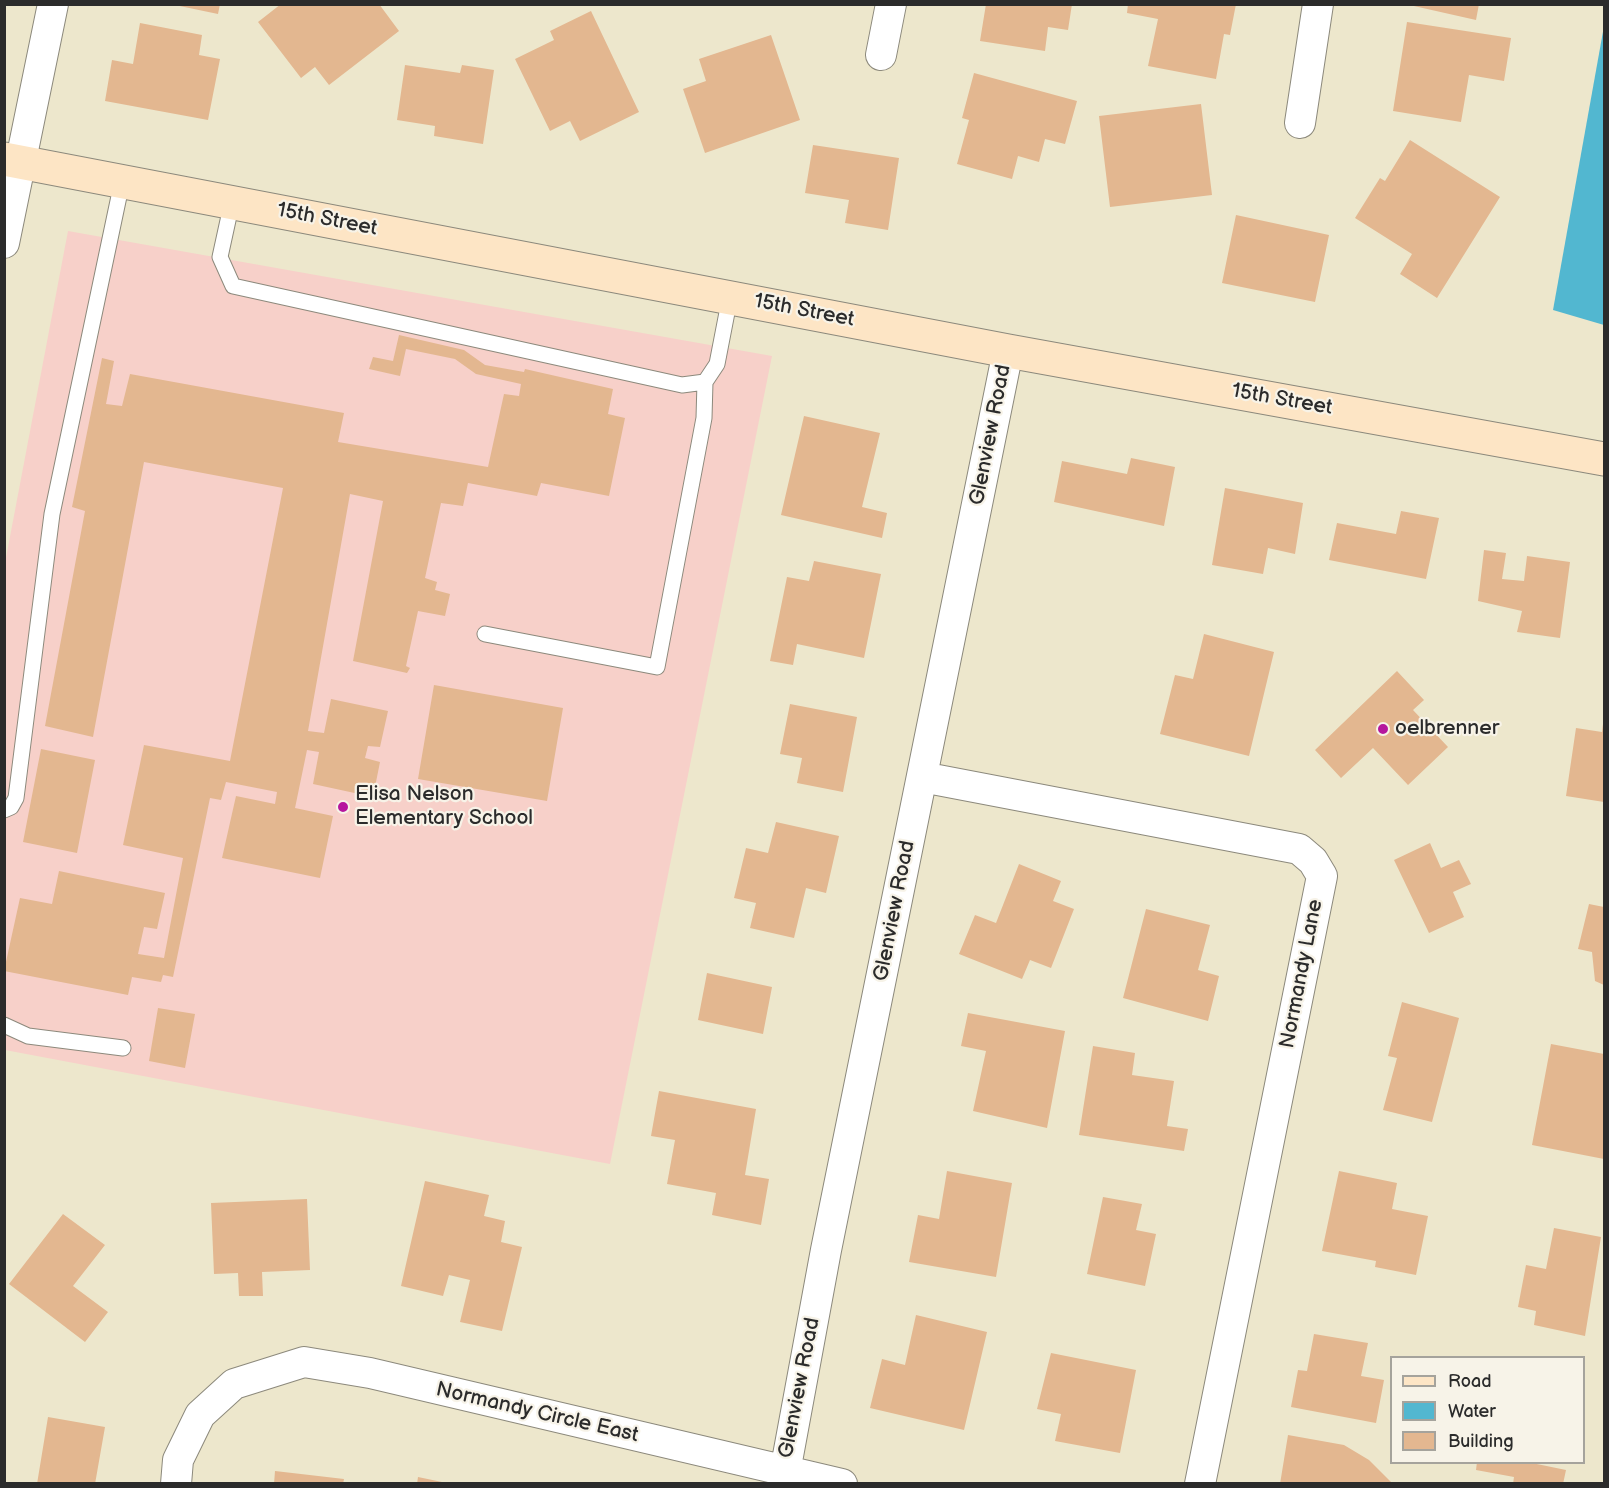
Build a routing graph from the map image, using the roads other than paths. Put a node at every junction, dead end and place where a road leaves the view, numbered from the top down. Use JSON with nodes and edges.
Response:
{"nodes":[{"id":1,"x":52,"y":4,"type":"edge"},
{"id":2,"x":891,"y":4,"type":"edge"},
{"id":3,"x":1317,"y":4,"type":"edge"},
{"id":4,"x":881,"y":55,"type":"dead end"},
{"id":5,"x":1300,"y":123,"type":"dead end"},
{"id":6,"x":13,"y":161,"type":"edge"},
{"id":7,"x":122,"y":182,"type":"junction"},
{"id":8,"x":232,"y":202,"type":"junction"},
{"id":9,"x":4,"y":243,"type":"edge"},
{"id":10,"x":730,"y":297,"type":"junction"},
{"id":11,"x":1008,"y":351,"type":"junction"},
{"id":12,"x":705,"y":382,"type":"junction"},
{"id":13,"x":1605,"y":459,"type":"edge"},
{"id":14,"x":485,"y":634,"type":"dead end"},
{"id":15,"x":922,"y":777,"type":"junction"},
{"id":16,"x":4,"y":810,"type":"edge"},
{"id":17,"x":4,"y":1025,"type":"edge"},
{"id":18,"x":123,"y":1048,"type":"dead end"},
{"id":19,"x":785,"y":1472,"type":"junction"},
{"id":20,"x":176,"y":1484,"type":"edge"},
{"id":21,"x":842,"y":1484,"type":"edge"},
{"id":22,"x":1200,"y":1484,"type":"edge"}],
"edges":[{"from":1,"to":6,"type":"street"},
{"from":2,"to":4,"type":"street"},
{"from":3,"to":5,"type":"street"},
{"from":6,"to":7,"type":"street","name":"15th Street"},
{"from":6,"to":9,"type":"street"},
{"from":7,"to":8,"type":"street","name":"15th Street"},
{"from":7,"to":16,"type":"lane"},
{"from":8,"to":10,"type":"street","name":"15th Street"},
{"from":8,"to":12,"type":"lane"},
{"from":10,"to":11,"type":"street","name":"15th Street"},
{"from":10,"to":12,"type":"lane"},
{"from":11,"to":13,"type":"street","name":"15th Street"},
{"from":11,"to":15,"type":"street","name":"Glenview Road"},
{"from":12,"to":14,"type":"lane"},
{"from":15,"to":19,"type":"street","name":"Glenview Road"},
{"from":15,"to":22,"type":"street","name":"Normandy Lane"},
{"from":17,"to":18,"type":"lane"},
{"from":19,"to":20,"type":"street","name":"Normandy Circle East"},
{"from":19,"to":21,"type":"street","name":"Normandy Circle East"}]}
